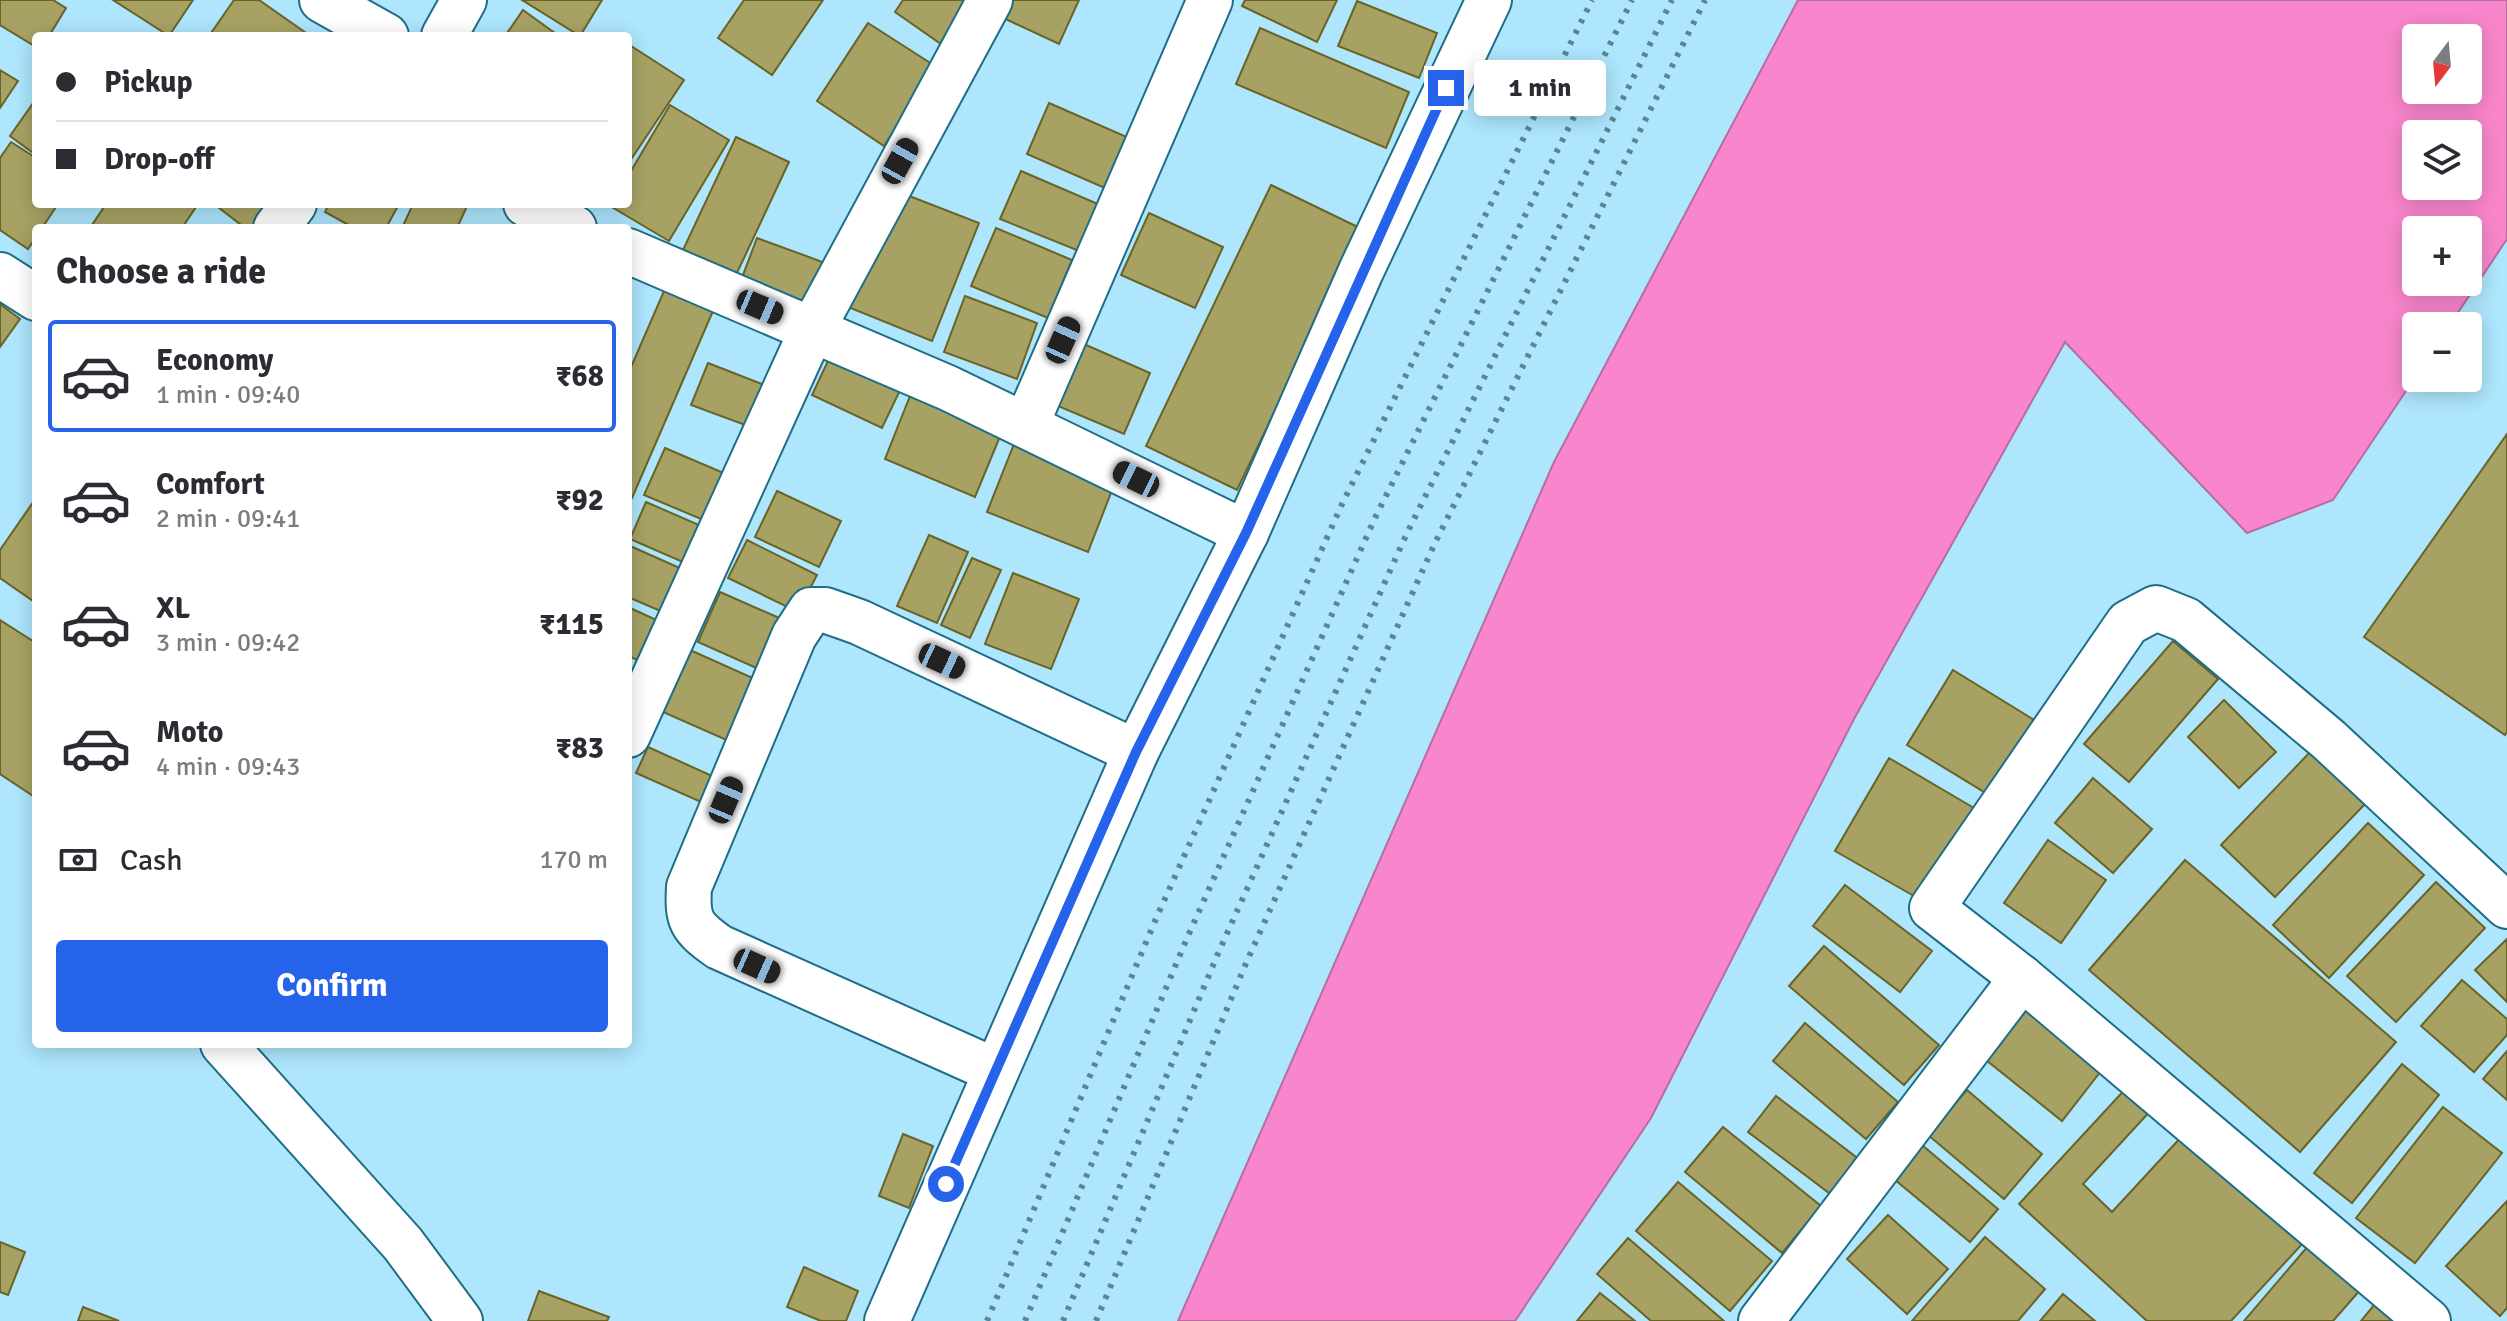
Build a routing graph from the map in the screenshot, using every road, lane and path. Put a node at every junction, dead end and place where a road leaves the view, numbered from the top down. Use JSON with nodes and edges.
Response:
{"nodes":[{"id":1,"x":322,"y":0,"type":"edge"},
{"id":2,"x":464,"y":0,"type":"edge"},
{"id":3,"x":990,"y":0,"type":"edge"},
{"id":4,"x":1210,"y":0,"type":"edge"},
{"id":5,"x":1489,"y":0,"type":"edge"},
{"id":6,"x":379,"y":32,"type":"edge"},
{"id":7,"x":446,"y":32,"type":"edge"},
{"id":8,"x":534,"y":208,"type":"edge"},
{"id":9,"x":566,"y":224,"type":"edge"},
{"id":10,"x":632,"y":253,"type":"edge"},
{"id":11,"x":0,"y":275,"type":"edge"},
{"id":12,"x":32,"y":295,"type":"edge"},
{"id":13,"x":812,"y":330,"type":"junction"},
{"id":14,"x":1026,"y":425,"type":"junction"},
{"id":15,"x":1246,"y":533,"type":"junction"},
{"id":16,"x":632,"y":726,"type":"edge"},
{"id":17,"x":1136,"y":752,"type":"junction"},
{"id":18,"x":2507,"y":906,"type":"edge"},
{"id":19,"x":2022,"y":978,"type":"junction"},
{"id":20,"x":227,"y":1048,"type":"edge"},
{"id":21,"x":996,"y":1071,"type":"junction"},
{"id":22,"x":1774,"y":1316,"type":"edge"},
{"id":23,"x":460,"y":1321,"type":"edge"},
{"id":24,"x":887,"y":1321,"type":"edge"},
{"id":25,"x":2428,"y":1321,"type":"edge"}],
"edges":[{"from":1,"to":6,"type":"street"},
{"from":2,"to":7,"type":"street"},
{"from":3,"to":13,"type":"street"},
{"from":4,"to":14,"type":"street"},
{"from":5,"to":15,"type":"street"},
{"from":8,"to":9,"type":"street"},
{"from":10,"to":13,"type":"street"},
{"from":11,"to":12,"type":"street"},
{"from":13,"to":14,"type":"street"},
{"from":13,"to":16,"type":"street"},
{"from":14,"to":15,"type":"street"},
{"from":15,"to":17,"type":"street"},
{"from":17,"to":21,"type":"street"},
{"from":17,"to":21,"type":"street"},
{"from":18,"to":19,"type":"street"},
{"from":19,"to":22,"type":"street"},
{"from":19,"to":25,"type":"street"},
{"from":20,"to":23,"type":"street"},
{"from":21,"to":24,"type":"street"}]}
